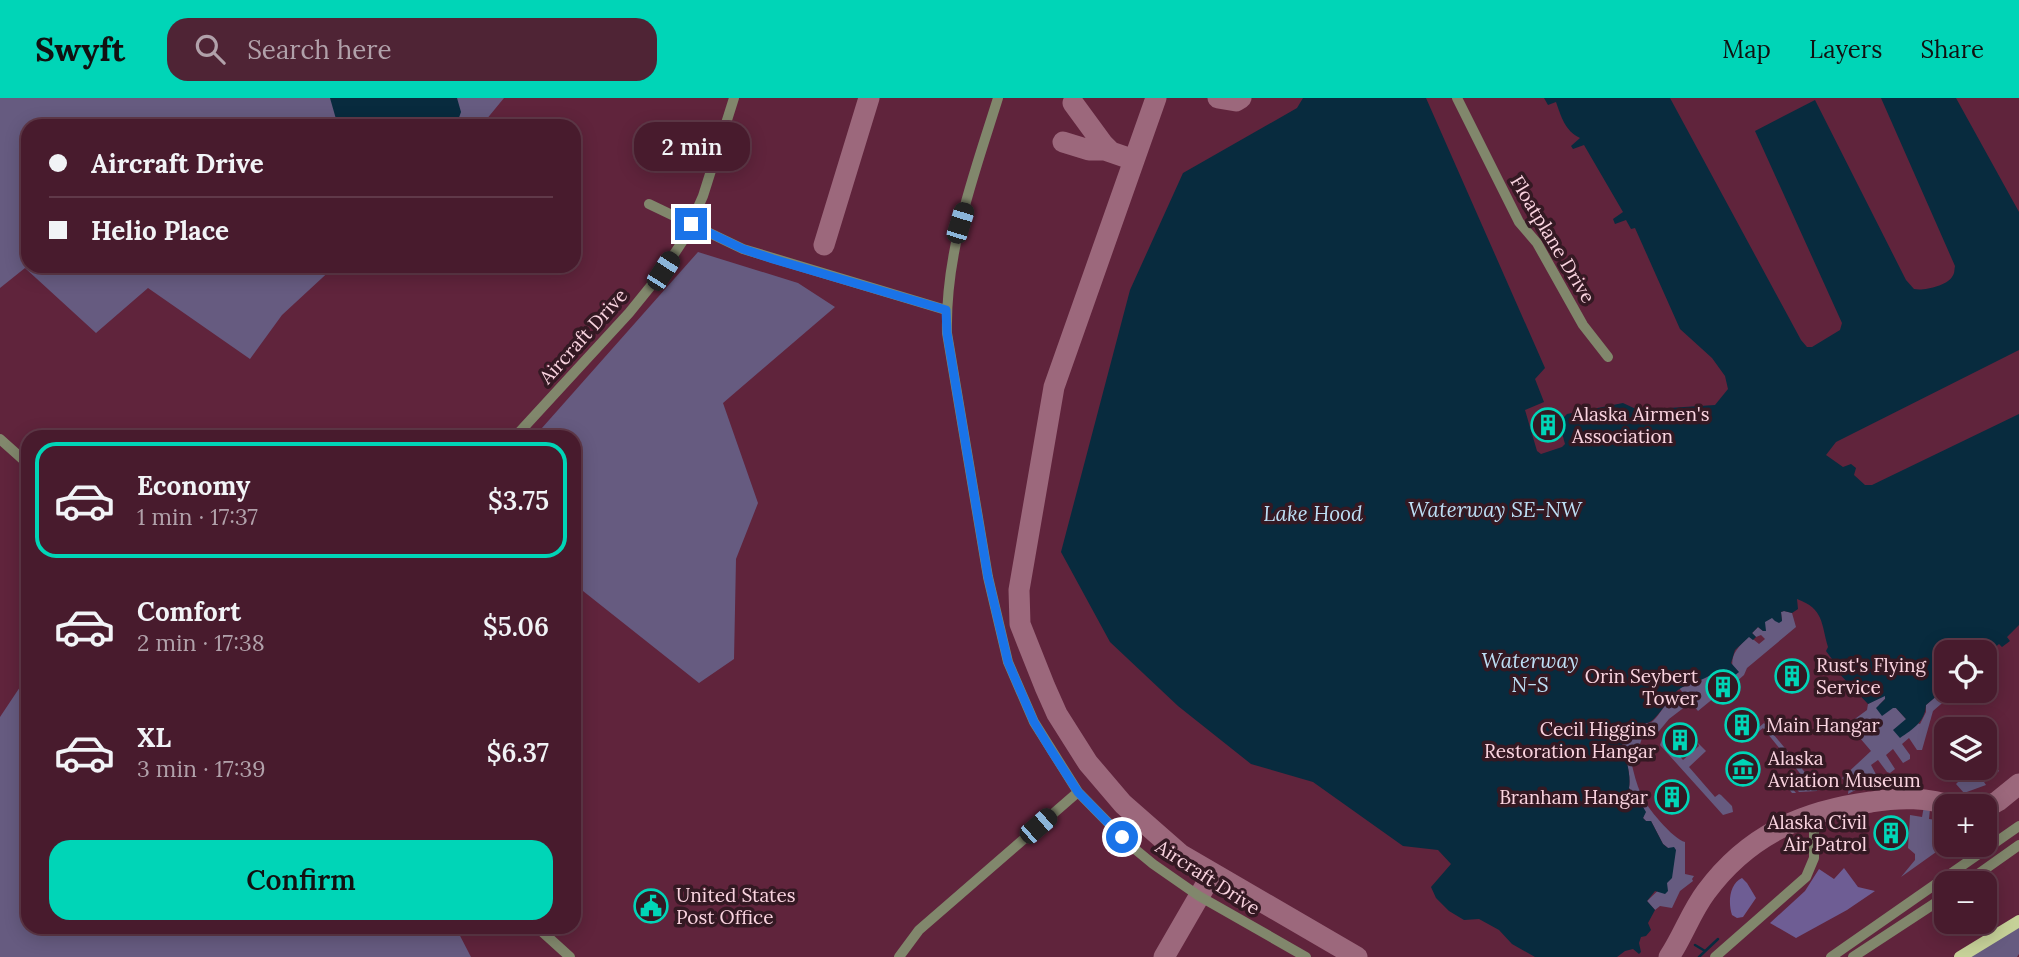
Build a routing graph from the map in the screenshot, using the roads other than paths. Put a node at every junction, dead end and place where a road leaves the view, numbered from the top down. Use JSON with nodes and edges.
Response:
{"nodes":[{"id":1,"x":734,"y":98,"type":"edge"},
{"id":2,"x":998,"y":98,"type":"edge"},
{"id":3,"x":1457,"y":98,"type":"edge"},
{"id":4,"x":649,"y":204,"type":"dead end"},
{"id":5,"x":691,"y":224,"type":"junction"},
{"id":6,"x":946,"y":310,"type":"junction"},
{"id":7,"x":1608,"y":357,"type":"dead end"},
{"id":8,"x":521,"y":430,"type":"edge"},
{"id":9,"x":0,"y":439,"type":"edge"},
{"id":10,"x":21,"y":458,"type":"edge"},
{"id":11,"x":1078,"y":792,"type":"junction"},
{"id":12,"x":2019,"y":826,"type":"edge"},
{"id":13,"x":1814,"y":831,"type":"dead end"},
{"id":14,"x":2019,"y":845,"type":"edge"},
{"id":15,"x":1982,"y":871,"type":"edge"},
{"id":16,"x":1934,"y":904,"type":"edge"},
{"id":17,"x":2019,"y":921,"type":"edge"},
{"id":18,"x":545,"y":934,"type":"edge"},
{"id":19,"x":570,"y":957,"type":"edge"},
{"id":20,"x":899,"y":957,"type":"edge"},
{"id":21,"x":1307,"y":957,"type":"edge"},
{"id":22,"x":1715,"y":957,"type":"edge"},
{"id":23,"x":1831,"y":957,"type":"edge"},
{"id":24,"x":1853,"y":957,"type":"edge"},
{"id":25,"x":1960,"y":957,"type":"edge"}],
"edges":[{"from":1,"to":5,"type":"street","name":"Aircraft Drive"},
{"from":2,"to":6,"type":"street","name":"Aircraft Drive"},
{"from":3,"to":7,"type":"street","name":"Floatplane Drive"},
{"from":4,"to":5,"type":"street"},
{"from":5,"to":6,"type":"street"},
{"from":5,"to":8,"type":"street","name":"Aircraft Drive"},
{"from":6,"to":11,"type":"street","name":"Aircraft Drive"},
{"from":9,"to":10,"type":"street"},
{"from":11,"to":20,"type":"street"},
{"from":11,"to":21,"type":"street","name":"Aircraft Drive"},
{"from":12,"to":23,"type":"street"},
{"from":13,"to":22,"type":"street"},
{"from":14,"to":15,"type":"street"},
{"from":16,"to":24,"type":"street"},
{"from":17,"to":25,"type":"main road"},
{"from":18,"to":19,"type":"street"}]}
